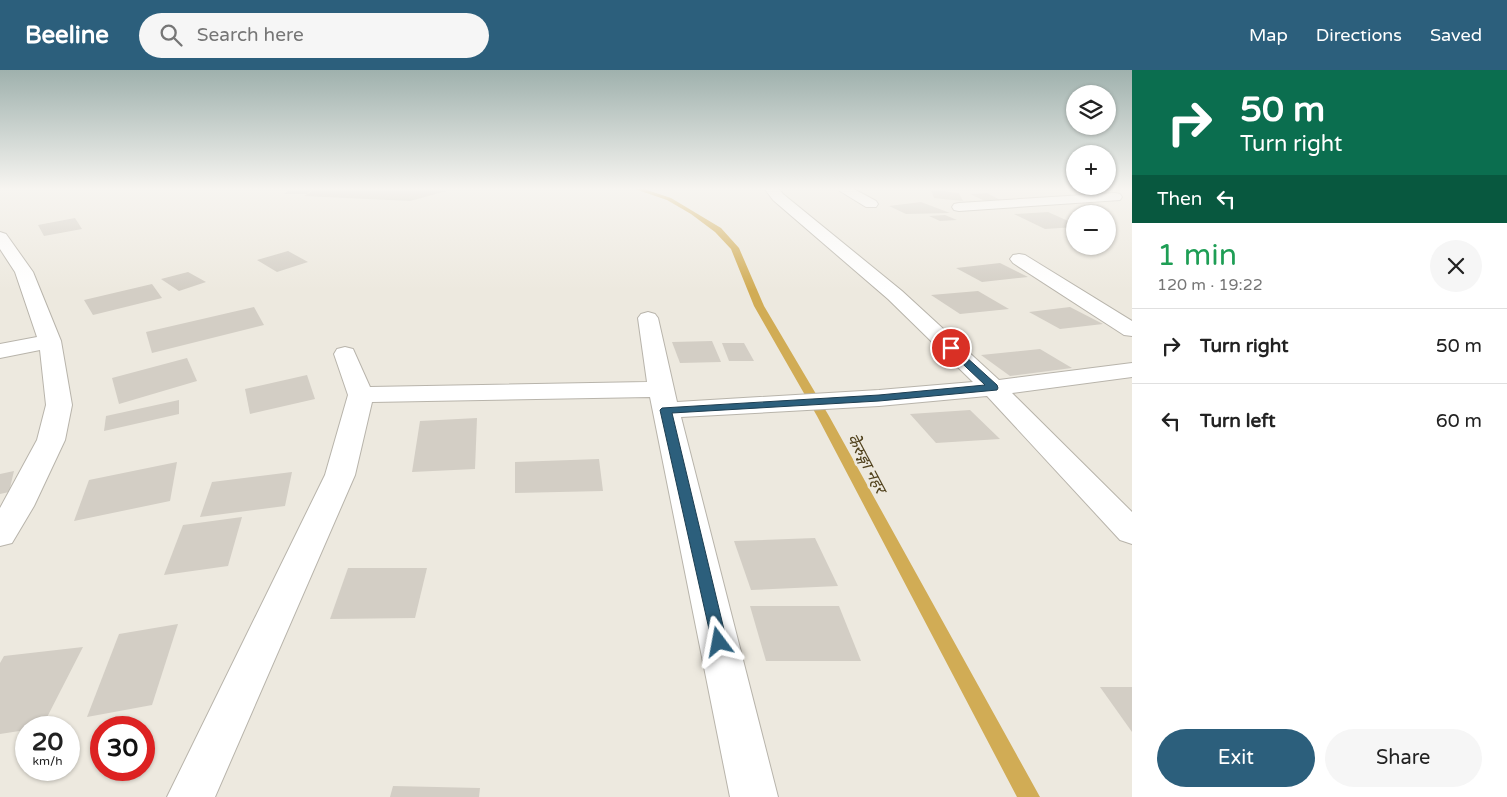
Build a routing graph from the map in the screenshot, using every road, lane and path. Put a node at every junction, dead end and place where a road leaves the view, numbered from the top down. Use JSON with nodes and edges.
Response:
{"nodes":[{"id":1,"x":808,"y":222,"type":"edge"},
{"id":2,"x":0,"y":237,"type":"edge"},
{"id":3,"x":1018,"y":258,"type":"dead end"},
{"id":4,"x":648,"y":318,"type":"dead end"},
{"id":5,"x":1132,"y":330,"type":"edge"},
{"id":6,"x":50,"y":341,"type":"junction"},
{"id":7,"x":0,"y":351,"type":"edge"},
{"id":8,"x":345,"y":354,"type":"dead end"},
{"id":9,"x":1132,"y":370,"type":"edge"},
{"id":10,"x":993,"y":388,"type":"junction"},
{"id":11,"x":361,"y":395,"type":"junction"},
{"id":12,"x":663,"y":400,"type":"junction"},
{"id":13,"x":9,"y":508,"type":"edge"},
{"id":14,"x":1132,"y":532,"type":"edge"},
{"id":15,"x":0,"y":534,"type":"edge"},
{"id":16,"x":191,"y":797,"type":"edge"},
{"id":17,"x":754,"y":797,"type":"edge"}],
"edges":[{"from":1,"to":10,"type":"street"},
{"from":2,"to":6,"type":"street"},
{"from":3,"to":5,"type":"street"},
{"from":4,"to":12,"type":"street"},
{"from":6,"to":7,"type":"street"},
{"from":6,"to":13,"type":"street"},
{"from":8,"to":11,"type":"street"},
{"from":9,"to":10,"type":"street"},
{"from":10,"to":12,"type":"street"},
{"from":10,"to":14,"type":"street"},
{"from":11,"to":12,"type":"street"},
{"from":11,"to":16,"type":"street"},
{"from":12,"to":17,"type":"street"},
{"from":13,"to":15,"type":"street"}]}
